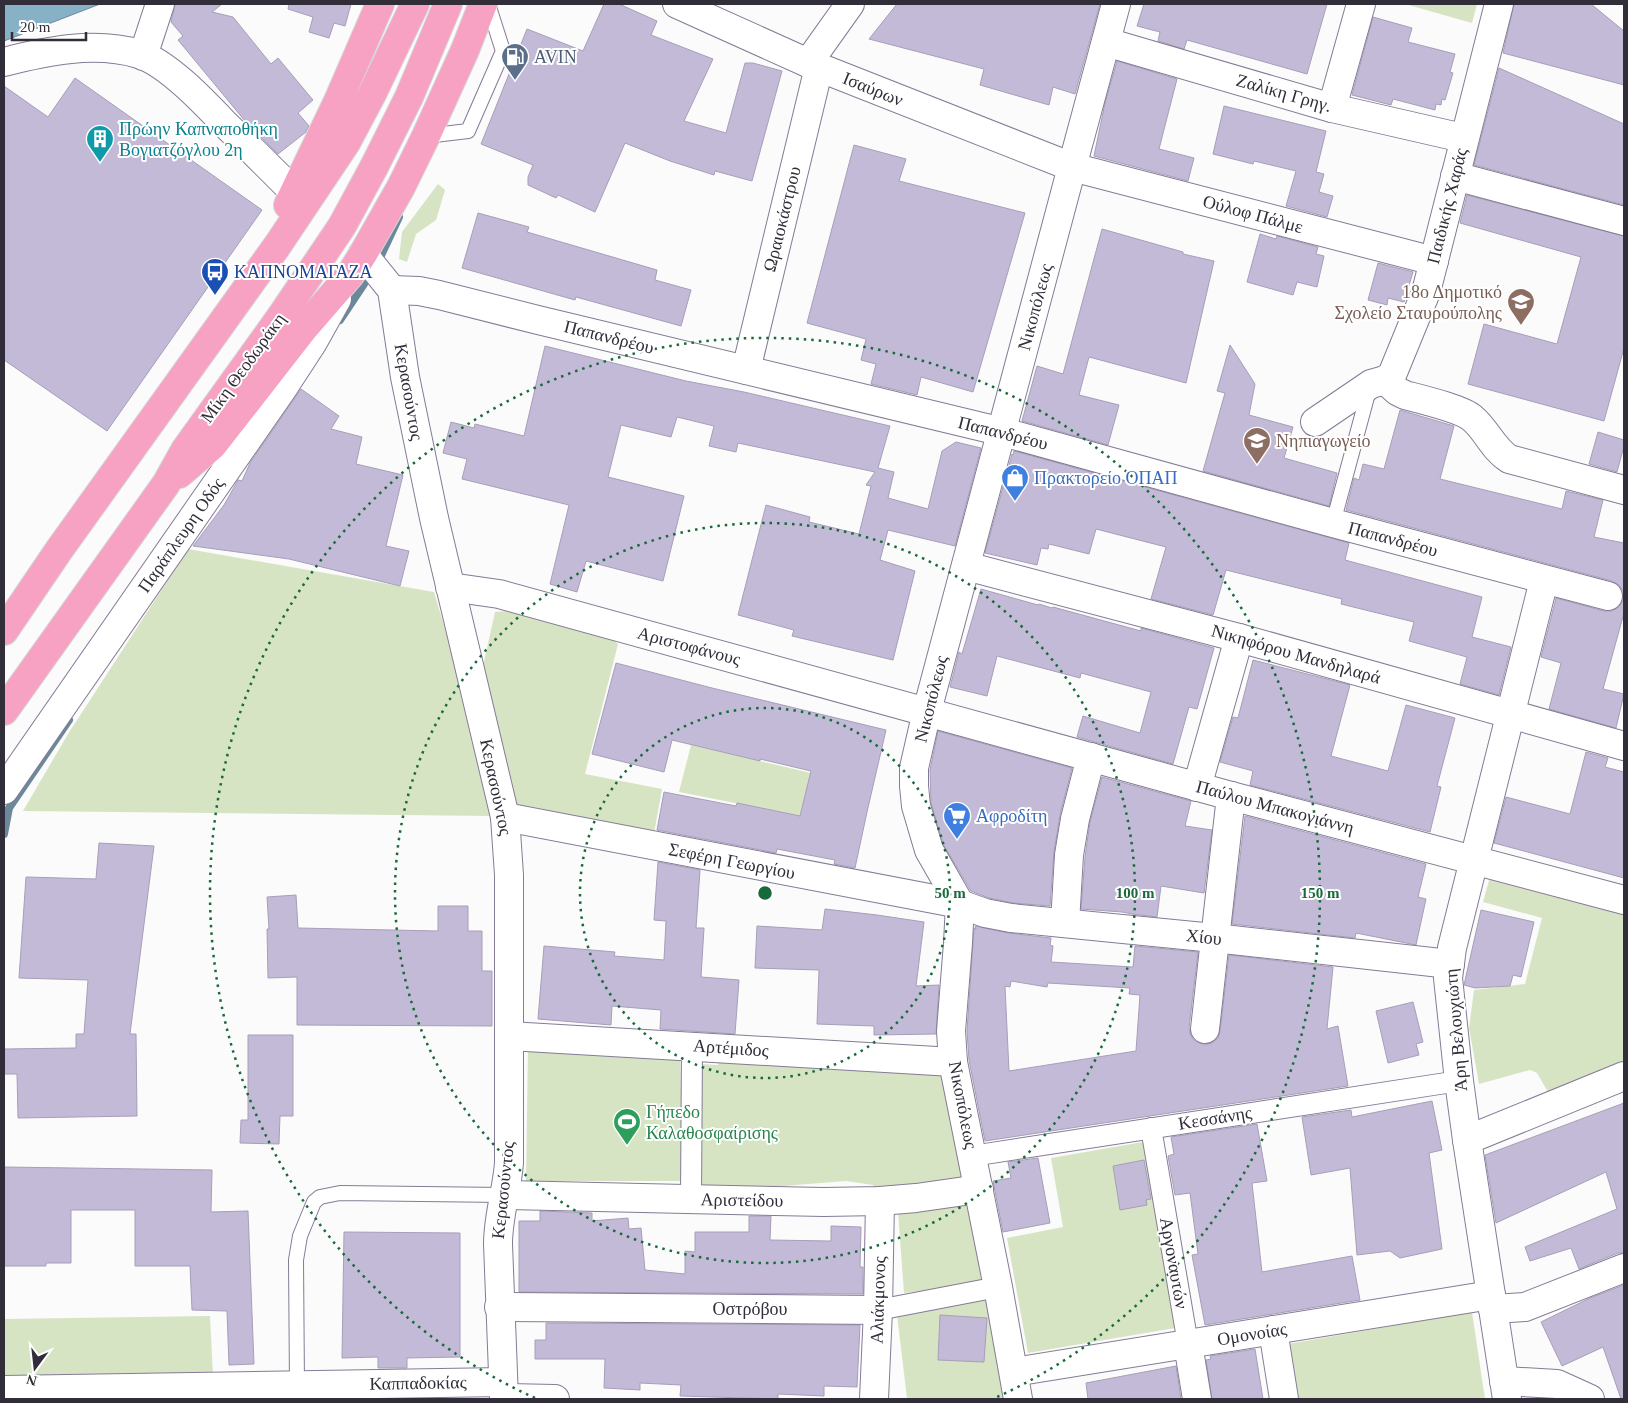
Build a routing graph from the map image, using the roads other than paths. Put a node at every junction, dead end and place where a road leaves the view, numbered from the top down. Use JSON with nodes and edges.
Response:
{"nodes":[{"id":1,"x":160,"y":4,"type":"edge"},
{"id":2,"x":380,"y":4,"type":"edge"},
{"id":3,"x":415,"y":4,"type":"edge"},
{"id":4,"x":448,"y":4,"type":"edge"},
{"id":5,"x":483,"y":4,"type":"edge"},
{"id":6,"x":488,"y":4,"type":"edge"},
{"id":7,"x":677,"y":4,"type":"edge"},
{"id":8,"x":850,"y":4,"type":"edge"},
{"id":9,"x":1116,"y":4,"type":"edge"},
{"id":10,"x":1361,"y":4,"type":"edge"},
{"id":11,"x":1499,"y":4,"type":"edge"},
{"id":12,"x":1106,"y":42,"type":"junction"},
{"id":13,"x":143,"y":56,"type":"junction"},
{"id":14,"x":4,"y":62,"type":"edge"},
{"id":15,"x":813,"y":65,"type":"junction"},
{"id":16,"x":1332,"y":108,"type":"junction"},
{"id":17,"x":426,"y":136,"type":"junction"},
{"id":18,"x":1464,"y":138,"type":"junction"},
{"id":19,"x":1072,"y":168,"type":"junction"},
{"id":20,"x":1456,"y":176,"type":"junction"},
{"id":21,"x":294,"y":192,"type":"junction"},
{"id":22,"x":1624,"y":221,"type":"edge"},
{"id":23,"x":1434,"y":261,"type":"junction"},
{"id":24,"x":356,"y":264,"type":"junction"},
{"id":25,"x":254,"y":277,"type":"junction"},
{"id":26,"x":392,"y":290,"type":"junction"},
{"id":27,"x":746,"y":370,"type":"junction"},
{"id":28,"x":1378,"y":382,"type":"junction"},
{"id":29,"x":1315,"y":422,"type":"dead end"},
{"id":30,"x":1002,"y":432,"type":"junction"},
{"id":31,"x":166,"y":484,"type":"junction"},
{"id":32,"x":1624,"y":488,"type":"edge"},
{"id":33,"x":1333,"y":523,"type":"junction"},
{"id":34,"x":966,"y":566,"type":"junction"},
{"id":35,"x":1544,"y":580,"type":"junction"},
{"id":36,"x":450,"y":587,"type":"junction"},
{"id":37,"x":1608,"y":596,"type":"dead end"},
{"id":38,"x":4,"y":631,"type":"edge"},
{"id":39,"x":1239,"y":638,"type":"junction"},
{"id":40,"x":4,"y":711,"type":"edge"},
{"id":41,"x":927,"y":712,"type":"junction"},
{"id":42,"x":1510,"y":715,"type":"junction"},
{"id":43,"x":1624,"y":746,"type":"edge"},
{"id":44,"x":1091,"y":757,"type":"junction"},
{"id":45,"x":1197,"y":786,"type":"junction"},
{"id":46,"x":4,"y":790,"type":"edge"},
{"id":47,"x":1230,"y":796,"type":"junction"},
{"id":48,"x":505,"y":818,"type":"junction"},
{"id":49,"x":1474,"y":860,"type":"junction"},
{"id":50,"x":1624,"y":900,"type":"edge"},
{"id":51,"x":960,"y":904,"type":"junction"},
{"id":52,"x":1065,"y":923,"type":"junction"},
{"id":53,"x":1214,"y":938,"type":"junction"},
{"id":54,"x":1450,"y":964,"type":"junction"},
{"id":55,"x":1205,"y":1029,"type":"dead end"},
{"id":56,"x":509,"y":1036,"type":"junction"},
{"id":57,"x":692,"y":1046,"type":"junction"},
{"id":58,"x":953,"y":1062,"type":"junction"},
{"id":59,"x":1624,"y":1076,"type":"edge"},
{"id":60,"x":1459,"y":1081,"type":"junction"},
{"id":61,"x":1151,"y":1128,"type":"junction"},
{"id":62,"x":1467,"y":1140,"type":"junction"},
{"id":63,"x":972,"y":1156,"type":"junction"},
{"id":64,"x":978,"y":1189,"type":"junction"},
{"id":65,"x":504,"y":1195,"type":"junction"},
{"id":66,"x":691,"y":1199,"type":"junction"},
{"id":67,"x":880,"y":1201,"type":"junction"},
{"id":68,"x":1624,"y":1268,"type":"edge"},
{"id":69,"x":998,"y":1287,"type":"junction"},
{"id":70,"x":1492,"y":1302,"type":"junction"},
{"id":71,"x":499,"y":1307,"type":"junction"},
{"id":72,"x":878,"y":1310,"type":"junction"},
{"id":73,"x":1273,"y":1330,"type":"junction"},
{"id":74,"x":1188,"y":1344,"type":"junction"},
{"id":75,"x":1014,"y":1372,"type":"junction"},
{"id":76,"x":297,"y":1385,"type":"junction"},
{"id":77,"x":4,"y":1390,"type":"edge"},
{"id":78,"x":1505,"y":1390,"type":"edge"},
{"id":79,"x":212,"y":1393,"type":"edge"},
{"id":80,"x":504,"y":1393,"type":"edge"},
{"id":81,"x":555,"y":1399,"type":"edge"},
{"id":82,"x":874,"y":1399,"type":"edge"},
{"id":83,"x":1018,"y":1399,"type":"edge"},
{"id":84,"x":1197,"y":1399,"type":"edge"},
{"id":85,"x":1284,"y":1399,"type":"edge"},
{"id":86,"x":1590,"y":1399,"type":"edge"}],
"edges":[{"from":1,"to":13,"type":"street"},
{"from":2,"to":21,"type":"highway"},
{"from":3,"to":25,"type":"highway"},
{"from":4,"to":31,"type":"highway","name":"Μίκη Θεοδωράκη"},
{"from":5,"to":17,"type":"highway"},
{"from":6,"to":17,"type":"lane"},
{"from":7,"to":15,"type":"street","name":"Ισαύρων"},
{"from":8,"to":15,"type":"street","name":"Ωραιοκάστρου"},
{"from":9,"to":12,"type":"street","name":"Νικοπόλεως"},
{"from":10,"to":16,"type":"street"},
{"from":11,"to":18,"type":"street","name":"Παιδικής Χαράς"},
{"from":12,"to":16,"type":"street","name":"Ζαλίκη Γρηγ."},
{"from":12,"to":19,"type":"street","name":"Νικοπόλεως"},
{"from":13,"to":14,"type":"street"},
{"from":13,"to":21,"type":"street"},
{"from":15,"to":19,"type":"street","name":"Ισαύρων"},
{"from":15,"to":27,"type":"street","name":"Ωραιοκάστρου"},
{"from":16,"to":18,"type":"street","name":"Ζαλίκη Γρηγ."},
{"from":17,"to":24,"type":"highway"},
{"from":18,"to":20,"type":"street","name":"Παιδικής Χαράς"},
{"from":19,"to":23,"type":"street","name":"Ούλοφ Πάλμε"},
{"from":19,"to":30,"type":"street","name":"Νικοπόλεως"},
{"from":20,"to":22,"type":"street"},
{"from":20,"to":23,"type":"street","name":"Παιδικής Χαράς"},
{"from":21,"to":25,"type":"highway"},
{"from":23,"to":28,"type":"street","name":"Παιδικής Χαράς"},
{"from":24,"to":26,"type":"street"},
{"from":24,"to":31,"type":"highway"},
{"from":24,"to":46,"type":"street","name":"Παράπλευρη Οδός"},
{"from":25,"to":38,"type":"highway"},
{"from":26,"to":27,"type":"street","name":"Παπανδρέου"},
{"from":26,"to":36,"type":"street","name":"Κερασούντος"},
{"from":27,"to":30,"type":"street","name":"Παπανδρέου"},
{"from":28,"to":29,"type":"street","name":"Παιδικής Χαράς"},
{"from":28,"to":32,"type":"street"},
{"from":28,"to":33,"type":"lane"},
{"from":30,"to":33,"type":"street","name":"Παπανδρέου"},
{"from":30,"to":34,"type":"street","name":"Νικοπόλεως"},
{"from":31,"to":40,"type":"highway","name":"Μίκη Θεοδωράκη"},
{"from":33,"to":35,"type":"street","name":"Παπανδρέου"},
{"from":34,"to":39,"type":"street","name":"Νικηφόρου Μανδηλαρά"},
{"from":34,"to":41,"type":"street","name":"Νικοπόλεως"},
{"from":35,"to":37,"type":"street","name":"Παπανδρέου"},
{"from":35,"to":42,"type":"street","name":"Άρη Βελουχιώτη"},
{"from":36,"to":41,"type":"street","name":"Αριστοφάνoυς"},
{"from":36,"to":48,"type":"street","name":"Κερασούντος"},
{"from":39,"to":42,"type":"street","name":"Νικηφόρου Μανδηλαρά"},
{"from":39,"to":45,"type":"street"},
{"from":41,"to":44,"type":"street","name":"Παύλου Μπακογιάννη"},
{"from":41,"to":51,"type":"street","name":"Νικοπόλεως"},
{"from":42,"to":43,"type":"street","name":"Νικηφόρου Μανδηλαρά"},
{"from":42,"to":49,"type":"street","name":"Άρη Βελουχιώτη"},
{"from":44,"to":45,"type":"street","name":"Παύλου Μπακογιάννη"},
{"from":44,"to":52,"type":"street"},
{"from":45,"to":47,"type":"street","name":"Παύλου Μπακογιάννη"},
{"from":47,"to":49,"type":"street","name":"Παύλου Μπακογιάννη"},
{"from":47,"to":53,"type":"street"},
{"from":48,"to":51,"type":"street","name":"Σεφέρη Γεωργίου"},
{"from":48,"to":56,"type":"street","name":"Κερασούντος"},
{"from":49,"to":50,"type":"street","name":"Παύλου Μπακογιάννη"},
{"from":49,"to":54,"type":"street","name":"Άρη Βελουχιώτη"},
{"from":51,"to":52,"type":"street","name":"Χίου"},
{"from":51,"to":58,"type":"street","name":"Νικοπόλεως"},
{"from":52,"to":53,"type":"street","name":"Χίου"},
{"from":53,"to":54,"type":"street","name":"Χίου"},
{"from":53,"to":55,"type":"street"},
{"from":54,"to":60,"type":"street","name":"Άρη Βελουχιώτη"},
{"from":56,"to":57,"type":"street","name":"Αρτέμιδος"},
{"from":56,"to":65,"type":"street","name":"Κερασούντος"},
{"from":57,"to":58,"type":"street","name":"Αρτέμιδος"},
{"from":57,"to":66,"type":"street"},
{"from":58,"to":63,"type":"street","name":"Νικοπόλεως"},
{"from":59,"to":62,"type":"street"},
{"from":60,"to":61,"type":"street","name":"Κεσσάνης"},
{"from":60,"to":62,"type":"street","name":"Άρη Βελουχιώτη"},
{"from":61,"to":63,"type":"street","name":"Κεσσάνης"},
{"from":61,"to":74,"type":"street","name":"Αργοναυτών"},
{"from":62,"to":70,"type":"street","name":"Άρη Βελουχιώτη"},
{"from":63,"to":64,"type":"street","name":"Νικοπόλεως"},
{"from":64,"to":67,"type":"street","name":"Αριστείδου"},
{"from":64,"to":69,"type":"street","name":"Νικοπόλεως"},
{"from":65,"to":66,"type":"street","name":"Αριστείδου"},
{"from":65,"to":71,"type":"street","name":"Κερασούντος"},
{"from":65,"to":76,"type":"lane"},
{"from":66,"to":67,"type":"street","name":"Αριστείδου"},
{"from":67,"to":72,"type":"street","name":"Αλιάκμονος"},
{"from":68,"to":70,"type":"street","name":"Ομονοίας"},
{"from":69,"to":72,"type":"street","name":"Οστρόβου"},
{"from":69,"to":75,"type":"street","name":"Νικοπόλεως"},
{"from":70,"to":73,"type":"street","name":"Ομονοίας"},
{"from":70,"to":78,"type":"street","name":"Άρη Βελουχιώτη"},
{"from":71,"to":72,"type":"street","name":"Οστρόβου"},
{"from":71,"to":80,"type":"street","name":"Κερασούντος"},
{"from":72,"to":82,"type":"street","name":"Αλιάκμονος"},
{"from":73,"to":74,"type":"street","name":"Ομονοίας"},
{"from":73,"to":85,"type":"street"},
{"from":74,"to":75,"type":"street","name":"Ομονοίας"},
{"from":74,"to":84,"type":"street","name":"Αργοναυτών"},
{"from":75,"to":83,"type":"street","name":"Νικοπόλεως"},
{"from":76,"to":79,"type":"street","name":"Καππαδοκίας"},
{"from":76,"to":80,"type":"street","name":"Καππαδοκίας"},
{"from":77,"to":79,"type":"street","name":"Καππαδοκίας"},
{"from":78,"to":86,"type":"street"},
{"from":80,"to":81,"type":"street","name":"Καππαδοκίας"}]}
